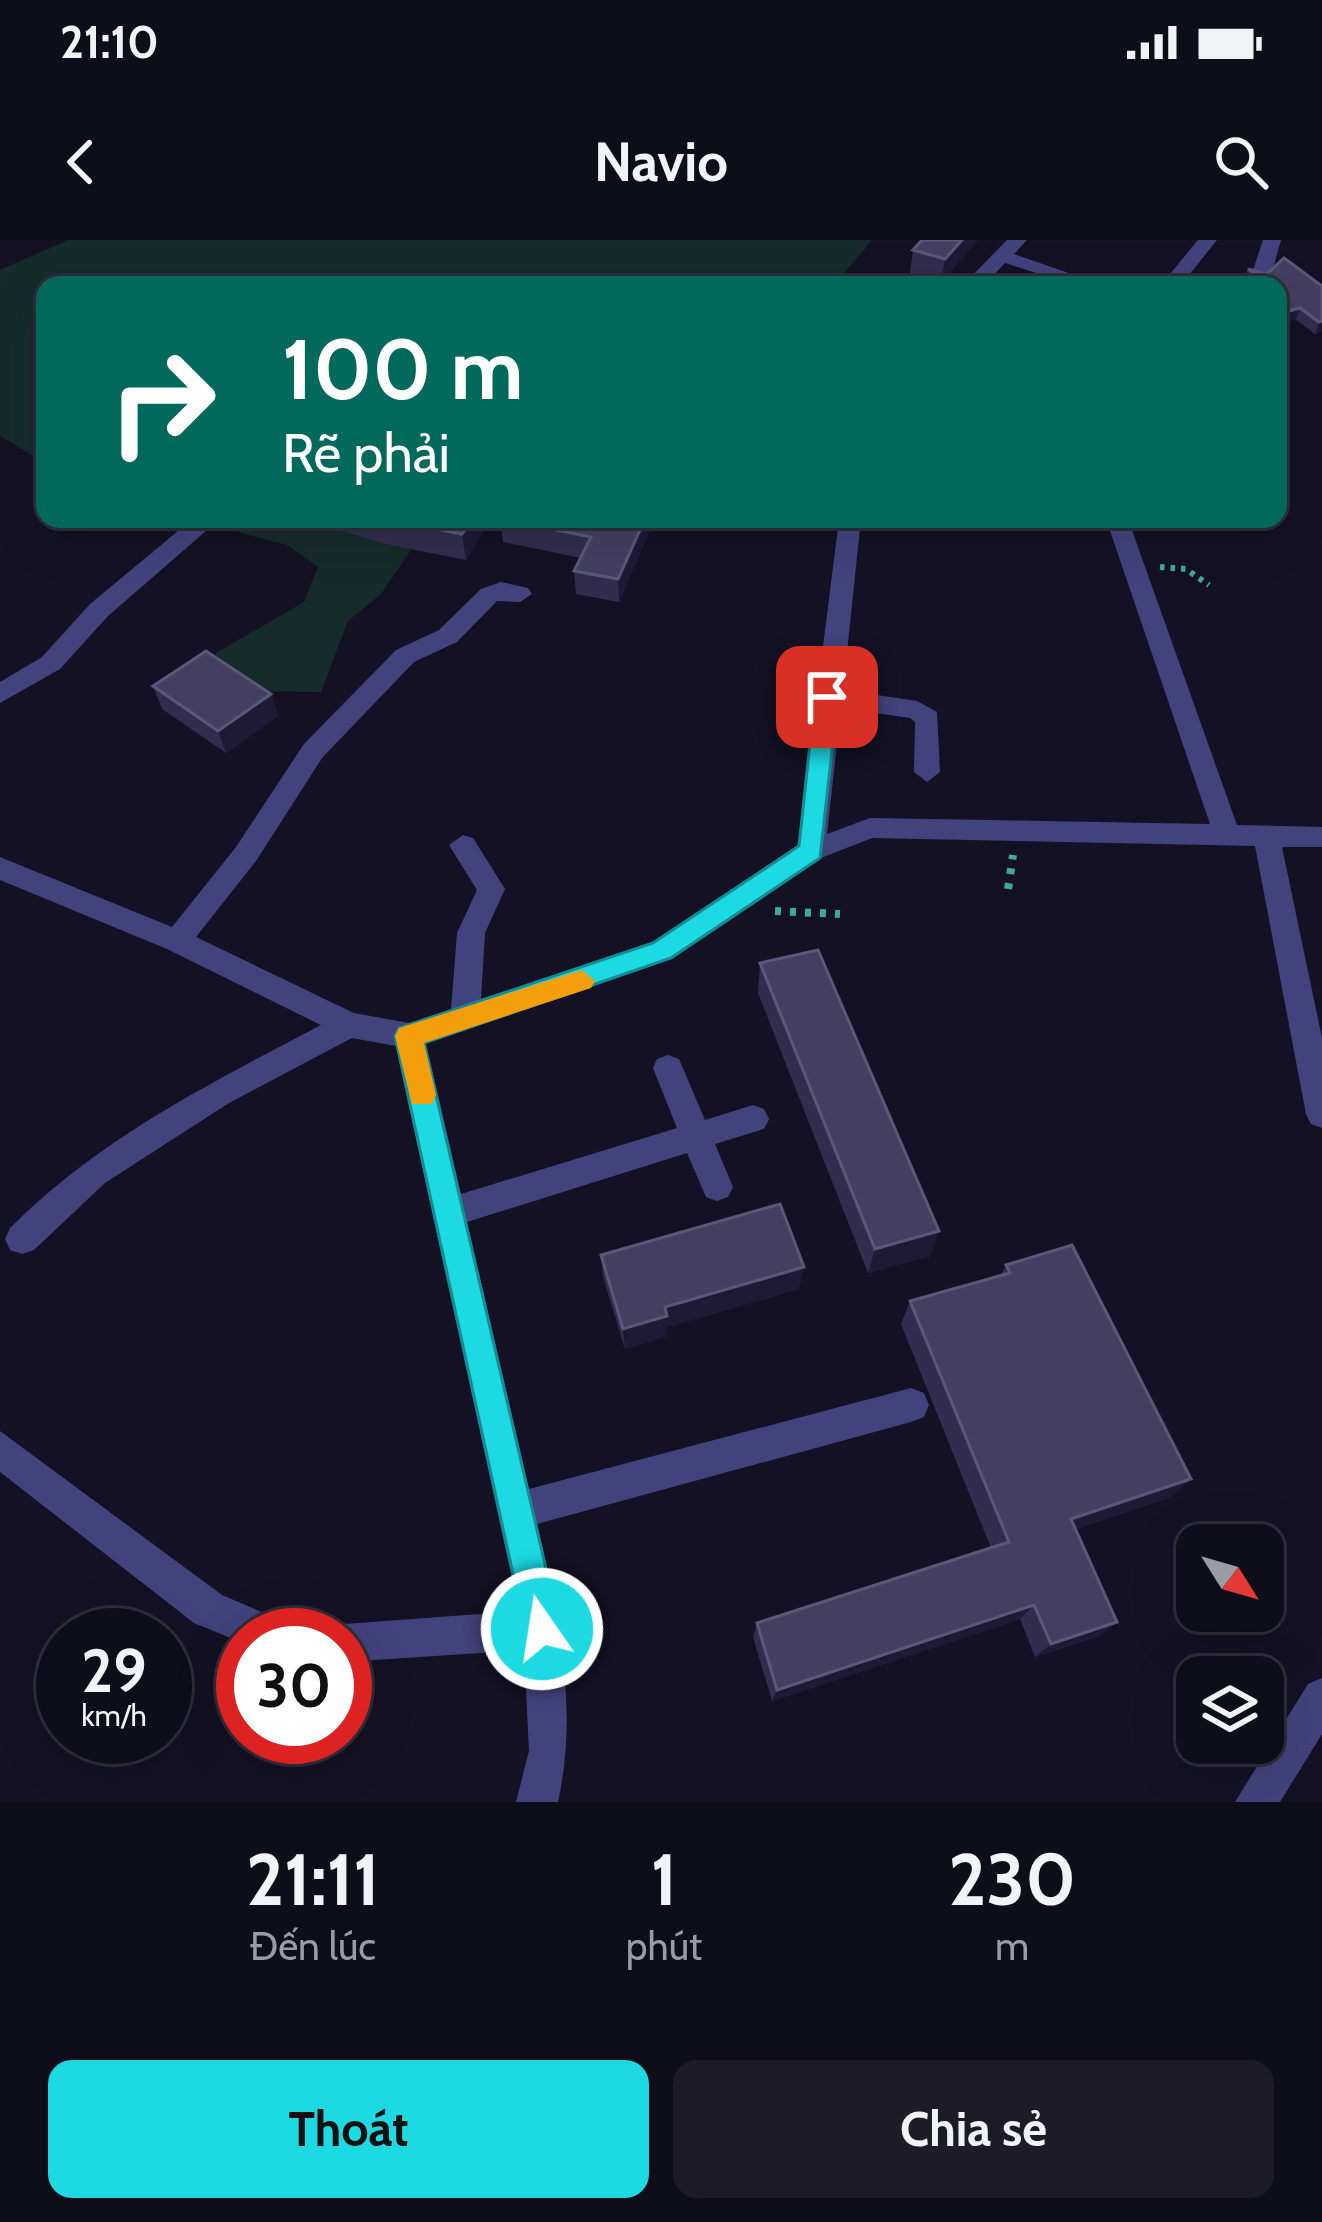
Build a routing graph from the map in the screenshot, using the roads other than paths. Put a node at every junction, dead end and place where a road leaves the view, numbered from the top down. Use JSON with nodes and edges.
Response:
{"nodes":[{"id":1,"x":1018,"y":240,"type":"edge"},
{"id":2,"x":1208,"y":240,"type":"edge"},
{"id":3,"x":1272,"y":240,"type":"edge"},
{"id":4,"x":1001,"y":256,"type":"junction"},
{"id":5,"x":1261,"y":275,"type":"edge"},
{"id":6,"x":982,"y":276,"type":"edge"},
{"id":7,"x":1064,"y":276,"type":"edge"},
{"id":8,"x":1178,"y":276,"type":"edge"},
{"id":9,"x":196,"y":528,"type":"edge"},
{"id":10,"x":849,"y":528,"type":"edge"},
{"id":11,"x":1120,"y":528,"type":"edge"},
{"id":12,"x":520,"y":594,"type":"dead end"},
{"id":13,"x":0,"y":694,"type":"edge"},
{"id":14,"x":827,"y":697,"type":"junction"},
{"id":15,"x":927,"y":772,"type":"dead end"},
{"id":16,"x":1226,"y":832,"type":"junction"},
{"id":17,"x":1266,"y":834,"type":"junction"},
{"id":18,"x":1322,"y":837,"type":"edge"},
{"id":19,"x":463,"y":845,"type":"dead end"},
{"id":20,"x":812,"y":851,"type":"junction"},
{"id":21,"x":0,"y":868,"type":"edge"},
{"id":22,"x":177,"y":940,"type":"junction"},
{"id":23,"x":465,"y":1016,"type":"junction"},
{"id":24,"x":349,"y":1025,"type":"junction"},
{"id":25,"x":409,"y":1036,"type":"junction"},
{"id":26,"x":668,"y":1068,"type":"dead end"},
{"id":27,"x":1318,"y":1076,"type":"edge"},
{"id":28,"x":1322,"y":1114,"type":"edge"},
{"id":29,"x":753,"y":1120,"type":"dead end"},
{"id":30,"x":697,"y":1136,"type":"junction"},
{"id":31,"x":717,"y":1187,"type":"dead end"},
{"id":32,"x":448,"y":1213,"type":"junction"},
{"id":33,"x":22,"y":1239,"type":"dead end"},
{"id":34,"x":911,"y":1405,"type":"dead end"},
{"id":35,"x":0,"y":1449,"type":"edge"},
{"id":36,"x":516,"y":1511,"type":"junction"},
{"id":37,"x":216,"y":1612,"type":"edge"},
{"id":38,"x":542,"y":1629,"type":"junction"},
{"id":39,"x":372,"y":1641,"type":"edge"},
{"id":40,"x":1322,"y":1698,"type":"edge"},
{"id":41,"x":537,"y":1802,"type":"edge"},
{"id":42,"x":1256,"y":1802,"type":"edge"}],
"edges":[{"from":1,"to":4,"type":"street"},
{"from":2,"to":8,"type":"street"},
{"from":3,"to":5,"type":"street"},
{"from":4,"to":6,"type":"street"},
{"from":4,"to":7,"type":"street"},
{"from":9,"to":13,"type":"street"},
{"from":10,"to":14,"type":"street"},
{"from":11,"to":16,"type":"street"},
{"from":12,"to":22,"type":"street"},
{"from":14,"to":15,"type":"street"},
{"from":14,"to":20,"type":"street"},
{"from":16,"to":17,"type":"street"},
{"from":16,"to":20,"type":"street"},
{"from":17,"to":18,"type":"street"},
{"from":17,"to":27,"type":"street"},
{"from":19,"to":23,"type":"street"},
{"from":20,"to":23,"type":"street"},
{"from":21,"to":22,"type":"street"},
{"from":22,"to":24,"type":"street"},
{"from":23,"to":25,"type":"street"},
{"from":24,"to":25,"type":"street"},
{"from":24,"to":33,"type":"street"},
{"from":25,"to":32,"type":"street"},
{"from":26,"to":30,"type":"street"},
{"from":27,"to":28,"type":"street"},
{"from":29,"to":30,"type":"street"},
{"from":30,"to":31,"type":"street"},
{"from":30,"to":32,"type":"street"},
{"from":32,"to":36,"type":"street"},
{"from":34,"to":36,"type":"street"},
{"from":35,"to":37,"type":"street"},
{"from":36,"to":38,"type":"street"},
{"from":38,"to":39,"type":"street"},
{"from":38,"to":41,"type":"street"},
{"from":40,"to":42,"type":"street"}]}
